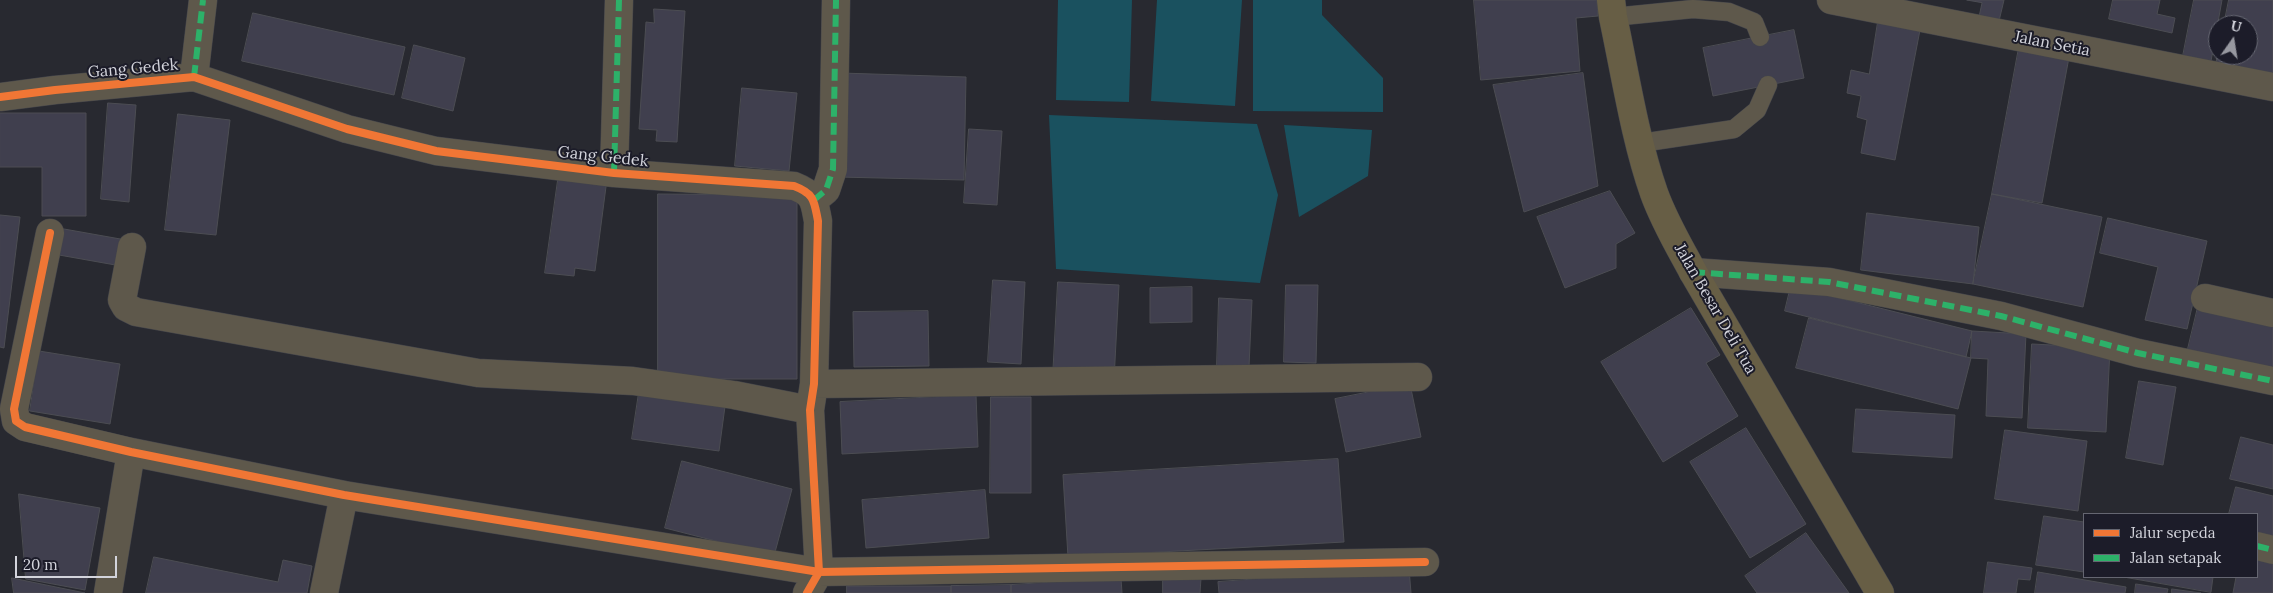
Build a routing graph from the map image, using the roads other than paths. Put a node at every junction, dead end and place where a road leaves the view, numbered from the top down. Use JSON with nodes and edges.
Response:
{"nodes":[{"id":1,"x":203,"y":0,"type":"edge"},
{"id":2,"x":619,"y":0,"type":"edge"},
{"id":3,"x":836,"y":0,"type":"edge"},
{"id":4,"x":1831,"y":0,"type":"edge"},
{"id":5,"x":1612,"y":8,"type":"edge"},
{"id":6,"x":1760,"y":37,"type":"dead end"},
{"id":7,"x":194,"y":77,"type":"junction"},
{"id":8,"x":1768,"y":85,"type":"dead end"},
{"id":9,"x":2273,"y":87,"type":"edge"},
{"id":10,"x":0,"y":98,"type":"edge"},
{"id":11,"x":1641,"y":143,"type":"junction"},
{"id":12,"x":614,"y":173,"type":"junction"},
{"id":13,"x":814,"y":200,"type":"junction"},
{"id":14,"x":50,"y":233,"type":"dead end"},
{"id":15,"x":132,"y":247,"type":"dead end"},
{"id":16,"x":1693,"y":272,"type":"junction"},
{"id":17,"x":2204,"y":298,"type":"dead end"},
{"id":18,"x":2273,"y":313,"type":"edge"},
{"id":19,"x":1418,"y":377,"type":"dead end"},
{"id":20,"x":2273,"y":382,"type":"edge"},
{"id":21,"x":812,"y":397,"type":"junction"},
{"id":22,"x":131,"y":452,"type":"junction"},
{"id":23,"x":344,"y":495,"type":"junction"},
{"id":24,"x":2258,"y":546,"type":"edge"},
{"id":25,"x":2273,"y":550,"type":"edge"},
{"id":26,"x":1425,"y":562,"type":"dead end"},
{"id":27,"x":813,"y":582,"type":"edge"},
{"id":28,"x":108,"y":593,"type":"edge"},
{"id":29,"x":324,"y":593,"type":"edge"},
{"id":30,"x":1880,"y":593,"type":"edge"}],
"edges":[{"from":1,"to":7,"type":"street"},
{"from":2,"to":12,"type":"street"},
{"from":3,"to":13,"type":"street"},
{"from":4,"to":9,"type":"street","name":"Jalan Setia"},
{"from":5,"to":6,"type":"lane"},
{"from":5,"to":11,"type":"main road","name":"Jalan Besar Deli Tua"},
{"from":7,"to":10,"type":"street","name":"Gang Gedek"},
{"from":7,"to":12,"type":"street","name":"Gang Gedek"},
{"from":8,"to":11,"type":"lane"},
{"from":11,"to":16,"type":"main road","name":"Jalan Besar Deli Tua"},
{"from":12,"to":13,"type":"street","name":"Gang Gedek"},
{"from":13,"to":21,"type":"street"},
{"from":14,"to":22,"type":"street"},
{"from":15,"to":21,"type":"street"},
{"from":16,"to":20,"type":"street"},
{"from":16,"to":30,"type":"main road","name":"Jalan Besar Deli Tua"},
{"from":17,"to":18,"type":"street"},
{"from":19,"to":21,"type":"street"},
{"from":21,"to":27,"type":"street"},
{"from":22,"to":23,"type":"street"},
{"from":22,"to":28,"type":"street"},
{"from":23,"to":27,"type":"street"},
{"from":23,"to":29,"type":"street"},
{"from":24,"to":25,"type":"street"},
{"from":26,"to":27,"type":"street"}]}
